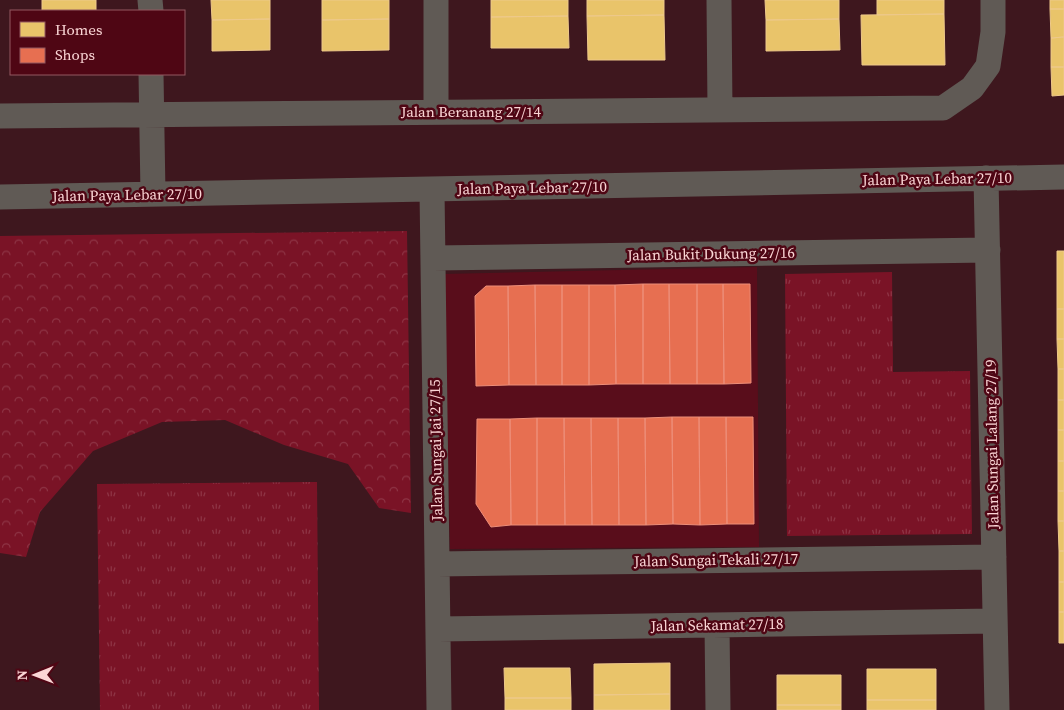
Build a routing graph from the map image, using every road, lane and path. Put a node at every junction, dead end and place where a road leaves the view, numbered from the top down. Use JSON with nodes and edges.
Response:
{"nodes":[{"id":1,"x":436,"y":0,"type":"edge"},
{"id":2,"x":719,"y":0,"type":"edge"},
{"id":3,"x":993,"y":0,"type":"edge"},
{"id":4,"x":151,"y":75,"type":"edge"},
{"id":5,"x":720,"y":110,"type":"junction"},
{"id":6,"x":436,"y":112,"type":"junction"},
{"id":7,"x":152,"y":114,"type":"junction"},
{"id":8,"x":0,"y":116,"type":"edge"},
{"id":9,"x":1064,"y":177,"type":"edge"},
{"id":10,"x":986,"y":178,"type":"junction"},
{"id":11,"x":432,"y":190,"type":"junction"},
{"id":12,"x":153,"y":194,"type":"junction"},
{"id":13,"x":0,"y":197,"type":"edge"},
{"id":14,"x":988,"y":250,"type":"junction"},
{"id":15,"x":433,"y":258,"type":"junction"},
{"id":16,"x":994,"y":557,"type":"junction"},
{"id":17,"x":437,"y":564,"type":"junction"},
{"id":18,"x":995,"y":621,"type":"junction"},
{"id":19,"x":717,"y":625,"type":"junction"},
{"id":20,"x":438,"y":628,"type":"junction"},
{"id":21,"x":439,"y":710,"type":"edge"},
{"id":22,"x":718,"y":710,"type":"edge"},
{"id":23,"x":997,"y":710,"type":"edge"}],
"edges":[{"from":1,"to":6,"type":"street"},
{"from":2,"to":5,"type":"street"},
{"from":3,"to":5,"type":"street","name":"Jalan Beranang 27/14"},
{"from":4,"to":7,"type":"street"},
{"from":5,"to":6,"type":"street","name":"Jalan Beranang 27/14"},
{"from":6,"to":7,"type":"street","name":"Jalan Beranang 27/14"},
{"from":7,"to":8,"type":"street","name":"Jalan Beranang 27/14"},
{"from":7,"to":12,"type":"street"},
{"from":9,"to":10,"type":"street","name":"Jalan Paya Lebar 27/10"},
{"from":10,"to":11,"type":"street","name":"Jalan Paya Lebar 27/10"},
{"from":10,"to":14,"type":"street","name":"Jalan Sungai Lalang 27/19"},
{"from":11,"to":12,"type":"street","name":"Jalan Paya Lebar 27/10"},
{"from":11,"to":15,"type":"street","name":"Jalan Sungai Jai 27/15"},
{"from":12,"to":13,"type":"street","name":"Jalan Paya Lebar 27/10"},
{"from":14,"to":15,"type":"street","name":"Jalan Bukit Dukung 27/16"},
{"from":14,"to":16,"type":"street","name":"Jalan Sungai Lalang 27/19"},
{"from":15,"to":17,"type":"street","name":"Jalan Sungai Jai 27/15"},
{"from":16,"to":17,"type":"street","name":"Jalan Sungai Tekali 27/17"},
{"from":16,"to":18,"type":"street","name":"Jalan Sungai Lalang 27/19"},
{"from":17,"to":20,"type":"street","name":"Jalan Sungai Jai 27/15"},
{"from":18,"to":19,"type":"street","name":"Jalan Sekamat 27/18"},
{"from":18,"to":23,"type":"street","name":"Jalan Sungai Lalang 27/19"},
{"from":19,"to":20,"type":"street","name":"Jalan Sekamat 27/18"},
{"from":19,"to":22,"type":"street"},
{"from":20,"to":21,"type":"street","name":"Jalan Sungai Jai 27/15"}]}
